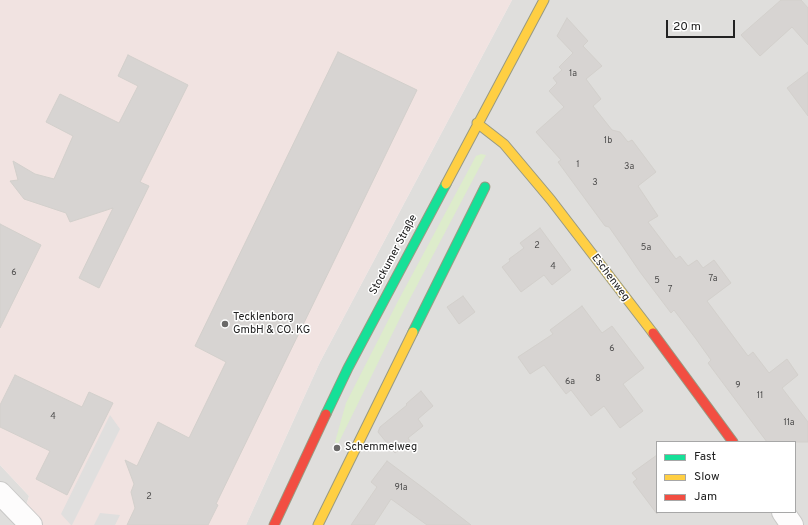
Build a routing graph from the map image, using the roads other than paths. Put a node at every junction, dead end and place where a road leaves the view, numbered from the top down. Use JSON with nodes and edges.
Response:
{"nodes":[{"id":1,"x":544,"y":0,"type":"edge"},
{"id":2,"x":477,"y":123,"type":"junction"},
{"id":3,"x":485,"y":187,"type":"dead end"},
{"id":4,"x":732,"y":441,"type":"edge"},
{"id":5,"x":0,"y":493,"type":"edge"},
{"id":6,"x":784,"y":513,"type":"edge"},
{"id":7,"x":13,"y":518,"type":"edge"},
{"id":8,"x":31,"y":525,"type":"edge"},
{"id":9,"x":274,"y":525,"type":"edge"},
{"id":10,"x":318,"y":525,"type":"edge"},
{"id":11,"x":792,"y":525,"type":"edge"}],
"edges":[{"from":1,"to":2,"type":"street","name":"Stockumer Straße"},
{"from":2,"to":4,"type":"street","name":"Eschenweg"},
{"from":2,"to":9,"type":"street","name":"Stockumer Straße"},
{"from":3,"to":10,"type":"street"},
{"from":5,"to":7,"type":"street"},
{"from":6,"to":11,"type":"street"},
{"from":7,"to":8,"type":"street"}]}
